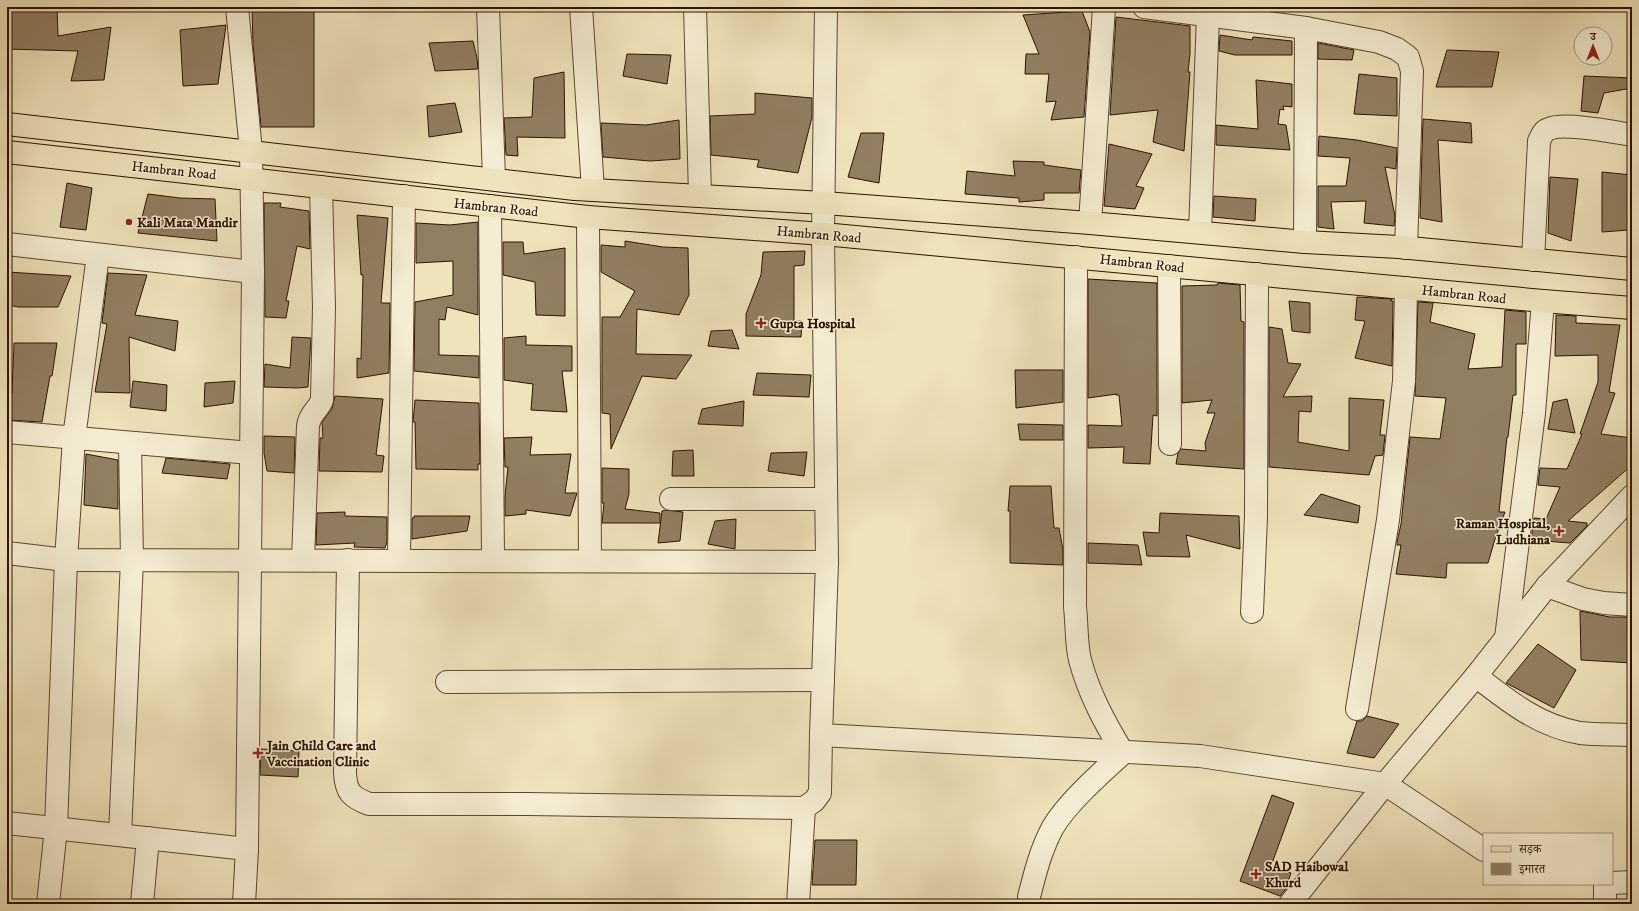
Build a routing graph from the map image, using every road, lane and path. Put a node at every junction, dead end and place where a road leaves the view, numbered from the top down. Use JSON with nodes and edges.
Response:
{"nodes":[{"id":1,"x":237,"y":7,"type":"edge"},
{"id":2,"x":488,"y":7,"type":"edge"},
{"id":3,"x":581,"y":7,"type":"edge"},
{"id":4,"x":695,"y":7,"type":"edge"},
{"id":5,"x":826,"y":7,"type":"edge"},
{"id":6,"x":1104,"y":7,"type":"edge"},
{"id":7,"x":1144,"y":7,"type":"edge"},
{"id":8,"x":1208,"y":15,"type":"junction"},
{"id":9,"x":1306,"y":28,"type":"junction"},
{"id":10,"x":7,"y":124,"type":"edge"},
{"id":11,"x":1632,"y":135,"type":"edge"},
{"id":12,"x":250,"y":151,"type":"junction"},
{"id":13,"x":7,"y":152,"type":"edge"},
{"id":14,"x":251,"y":179,"type":"junction"},
{"id":15,"x":494,"y":179,"type":"junction"},
{"id":16,"x":322,"y":187,"type":"junction"},
{"id":17,"x":593,"y":190,"type":"junction"},
{"id":18,"x":404,"y":196,"type":"junction"},
{"id":19,"x":700,"y":196,"type":"junction"},
{"id":20,"x":824,"y":203,"type":"junction"},
{"id":21,"x":490,"y":206,"type":"junction"},
{"id":22,"x":588,"y":217,"type":"junction"},
{"id":23,"x":1090,"y":223,"type":"junction"},
{"id":24,"x":1200,"y":232,"type":"junction"},
{"id":25,"x":823,"y":234,"type":"junction"},
{"id":26,"x":1305,"y":242,"type":"junction"},
{"id":27,"x":7,"y":244,"type":"edge"},
{"id":28,"x":1406,"y":248,"type":"junction"},
{"id":29,"x":98,"y":255,"type":"junction"},
{"id":30,"x":1076,"y":257,"type":"junction"},
{"id":31,"x":1533,"y":260,"type":"junction"},
{"id":32,"x":1169,"y":266,"type":"junction"},
{"id":33,"x":1632,"y":269,"type":"edge"},
{"id":34,"x":253,"y":272,"type":"junction"},
{"id":35,"x":1257,"y":274,"type":"junction"},
{"id":36,"x":1406,"y":288,"type":"junction"},
{"id":37,"x":1543,"y":301,"type":"junction"},
{"id":38,"x":1632,"y":308,"type":"edge"},
{"id":39,"x":7,"y":432,"type":"edge"},
{"id":40,"x":74,"y":438,"type":"junction"},
{"id":41,"x":130,"y":443,"type":"junction"},
{"id":42,"x":1170,"y":444,"type":"dead end"},
{"id":43,"x":251,"y":453,"type":"junction"},
{"id":44,"x":1632,"y":496,"type":"edge"},
{"id":45,"x":671,"y":499,"type":"dead end"},
{"id":46,"x":826,"y":499,"type":"junction"},
{"id":47,"x":7,"y":553,"type":"edge"},
{"id":48,"x":250,"y":559,"type":"junction"},
{"id":49,"x":66,"y":560,"type":"junction"},
{"id":50,"x":132,"y":560,"type":"junction"},
{"id":51,"x":303,"y":560,"type":"junction"},
{"id":52,"x":348,"y":560,"type":"junction"},
{"id":53,"x":399,"y":560,"type":"junction"},
{"id":54,"x":493,"y":560,"type":"junction"},
{"id":55,"x":590,"y":561,"type":"junction"},
{"id":56,"x":827,"y":562,"type":"junction"},
{"id":57,"x":1547,"y":586,"type":"junction"},
{"id":58,"x":1632,"y":605,"type":"edge"},
{"id":59,"x":1252,"y":612,"type":"dead end"},
{"id":60,"x":1506,"y":638,"type":"junction"},
{"id":61,"x":1476,"y":676,"type":"junction"},
{"id":62,"x":823,"y":680,"type":"junction"},
{"id":63,"x":447,"y":682,"type":"dead end"},
{"id":64,"x":1357,"y":709,"type":"dead end"},
{"id":65,"x":821,"y":735,"type":"junction"},
{"id":66,"x":1632,"y":735,"type":"edge"},
{"id":67,"x":1123,"y":753,"type":"junction"},
{"id":68,"x":1385,"y":784,"type":"junction"},
{"id":69,"x":804,"y":808,"type":"junction"},
{"id":70,"x":7,"y":823,"type":"edge"},
{"id":71,"x":56,"y":828,"type":"junction"},
{"id":72,"x":120,"y":835,"type":"junction"},
{"id":73,"x":148,"y":838,"type":"junction"},
{"id":74,"x":1483,"y":849,"type":"edge"},
{"id":75,"x":247,"y":850,"type":"junction"},
{"id":76,"x":1613,"y":882,"type":"edge"},
{"id":77,"x":1632,"y":882,"type":"edge"},
{"id":78,"x":1605,"y":885,"type":"edge"},
{"id":79,"x":1029,"y":897,"type":"dead end"},
{"id":80,"x":48,"y":904,"type":"edge"},
{"id":81,"x":142,"y":904,"type":"edge"},
{"id":82,"x":244,"y":904,"type":"edge"},
{"id":83,"x":798,"y":904,"type":"edge"},
{"id":84,"x":1290,"y":904,"type":"edge"},
{"id":85,"x":1605,"y":904,"type":"edge"}],
"edges":[{"from":1,"to":12,"type":"street"},
{"from":2,"to":15,"type":"street"},
{"from":3,"to":17,"type":"street"},
{"from":4,"to":19,"type":"street"},
{"from":5,"to":20,"type":"street"},
{"from":6,"to":23,"type":"street"},
{"from":7,"to":8,"type":"street"},
{"from":8,"to":9,"type":"street"},
{"from":8,"to":24,"type":"street"},
{"from":9,"to":26,"type":"street"},
{"from":9,"to":28,"type":"street"},
{"from":10,"to":12,"type":"main road","name":"Hambran Road"},
{"from":11,"to":31,"type":"street"},
{"from":12,"to":14,"type":"street"},
{"from":12,"to":15,"type":"main road","name":"Hambran Road"},
{"from":13,"to":14,"type":"main road","name":"Hambran Road"},
{"from":14,"to":16,"type":"main road","name":"Hambran Road"},
{"from":14,"to":34,"type":"street"},
{"from":15,"to":17,"type":"main road","name":"Hambran Road"},
{"from":16,"to":18,"type":"main road","name":"Hambran Road"},
{"from":16,"to":51,"type":"street"},
{"from":17,"to":19,"type":"main road","name":"Hambran Road"},
{"from":18,"to":21,"type":"main road","name":"Hambran Road"},
{"from":18,"to":53,"type":"street"},
{"from":19,"to":20,"type":"main road","name":"Hambran Road"},
{"from":20,"to":23,"type":"main road","name":"Hambran Road"},
{"from":20,"to":25,"type":"street"},
{"from":21,"to":22,"type":"main road","name":"Hambran Road"},
{"from":21,"to":54,"type":"street"},
{"from":22,"to":25,"type":"main road","name":"Hambran Road"},
{"from":22,"to":55,"type":"street"},
{"from":23,"to":24,"type":"main road","name":"Hambran Road"},
{"from":24,"to":26,"type":"main road","name":"Hambran Road"},
{"from":25,"to":30,"type":"main road","name":"Hambran Road"},
{"from":25,"to":46,"type":"street"},
{"from":26,"to":28,"type":"main road","name":"Hambran Road"},
{"from":27,"to":29,"type":"street"},
{"from":28,"to":31,"type":"main road","name":"Hambran Road"},
{"from":29,"to":34,"type":"street"},
{"from":29,"to":40,"type":"street"},
{"from":30,"to":32,"type":"main road","name":"Hambran Road"},
{"from":30,"to":67,"type":"street"},
{"from":31,"to":33,"type":"main road","name":"Hambran Road"},
{"from":32,"to":35,"type":"main road","name":"Hambran Road"},
{"from":32,"to":42,"type":"street"},
{"from":34,"to":43,"type":"street"},
{"from":35,"to":36,"type":"main road","name":"Hambran Road"},
{"from":35,"to":59,"type":"street"},
{"from":36,"to":37,"type":"main road","name":"Hambran Road"},
{"from":36,"to":64,"type":"street"},
{"from":37,"to":38,"type":"main road","name":"Hambran Road"},
{"from":37,"to":60,"type":"street"},
{"from":39,"to":40,"type":"street"},
{"from":40,"to":41,"type":"street"},
{"from":40,"to":49,"type":"street"},
{"from":41,"to":43,"type":"street"},
{"from":41,"to":50,"type":"street"},
{"from":43,"to":48,"type":"street"},
{"from":44,"to":57,"type":"street"},
{"from":45,"to":46,"type":"street"},
{"from":46,"to":56,"type":"street"},
{"from":47,"to":49,"type":"street"},
{"from":48,"to":50,"type":"street"},
{"from":48,"to":51,"type":"street"},
{"from":48,"to":75,"type":"street"},
{"from":49,"to":50,"type":"street"},
{"from":49,"to":71,"type":"street"},
{"from":50,"to":72,"type":"street"},
{"from":51,"to":52,"type":"street"},
{"from":52,"to":53,"type":"street"},
{"from":52,"to":69,"type":"street"},
{"from":53,"to":54,"type":"street"},
{"from":54,"to":55,"type":"street"},
{"from":55,"to":56,"type":"street"},
{"from":56,"to":62,"type":"street"},
{"from":57,"to":58,"type":"street"},
{"from":57,"to":60,"type":"street"},
{"from":60,"to":61,"type":"street"},
{"from":61,"to":66,"type":"street"},
{"from":61,"to":68,"type":"street"},
{"from":62,"to":63,"type":"street"},
{"from":62,"to":65,"type":"street"},
{"from":65,"to":67,"type":"street"},
{"from":65,"to":69,"type":"street"},
{"from":67,"to":68,"type":"street"},
{"from":67,"to":79,"type":"street"},
{"from":68,"to":74,"type":"street"},
{"from":68,"to":84,"type":"street"},
{"from":69,"to":83,"type":"street"},
{"from":70,"to":71,"type":"street"},
{"from":71,"to":72,"type":"street"},
{"from":71,"to":80,"type":"street"},
{"from":72,"to":73,"type":"street"},
{"from":73,"to":75,"type":"street"},
{"from":73,"to":81,"type":"street"},
{"from":75,"to":82,"type":"street"},
{"from":76,"to":77,"type":"street"},
{"from":78,"to":85,"type":"street"}]}
